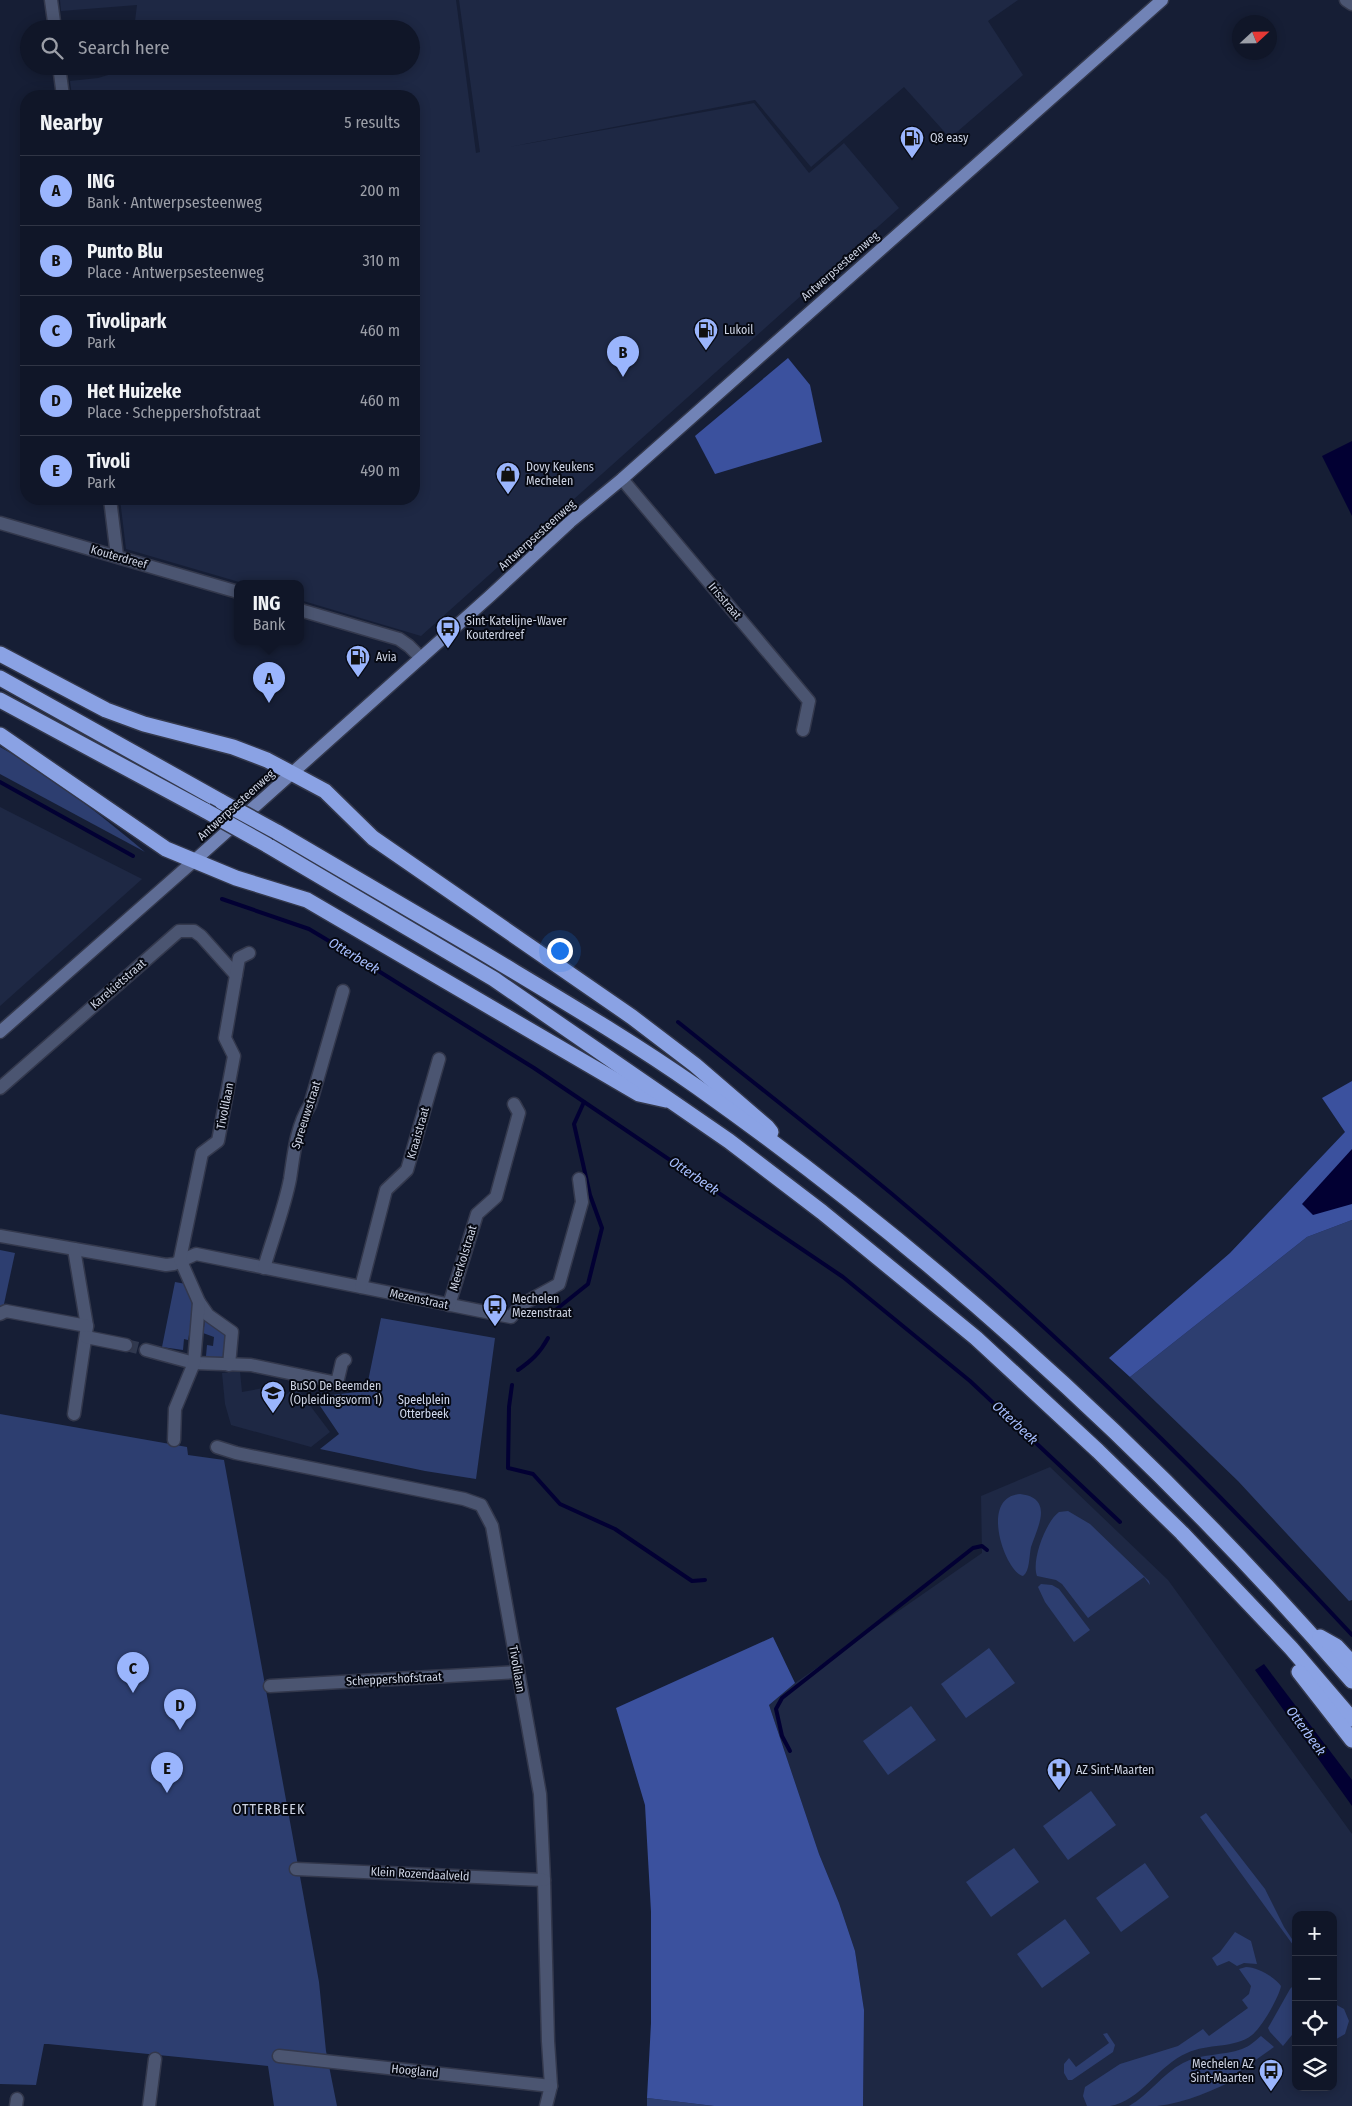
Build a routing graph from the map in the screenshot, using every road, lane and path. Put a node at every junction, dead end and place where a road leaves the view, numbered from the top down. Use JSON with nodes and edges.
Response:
{"nodes":[{"id":1,"x":51,"y":0,"type":"edge"},
{"id":2,"x":1162,"y":0,"type":"edge"},
{"id":3,"x":1346,"y":0,"type":"edge"},
{"id":4,"x":1352,"y":4,"type":"edge"},
{"id":5,"x":54,"y":20,"type":"edge"},
{"id":6,"x":60,"y":75,"type":"edge"},
{"id":7,"x":62,"y":90,"type":"edge"},
{"id":8,"x":622,"y":479,"type":"junction"},
{"id":9,"x":111,"y":505,"type":"edge"},
{"id":10,"x":0,"y":523,"type":"edge"},
{"id":11,"x":116,"y":556,"type":"junction"},
{"id":12,"x":234,"y":591,"type":"edge"},
{"id":13,"x":304,"y":611,"type":"edge"},
{"id":14,"x":0,"y":654,"type":"edge"},
{"id":15,"x":421,"y":658,"type":"junction"},
{"id":16,"x":0,"y":678,"type":"edge"},
{"id":17,"x":0,"y":700,"type":"edge"},
{"id":18,"x":802,"y":730,"type":"dead end"},
{"id":19,"x":0,"y":735,"type":"edge"},
{"id":20,"x":294,"y":772,"type":"junction"},
{"id":21,"x":195,"y":860,"type":"junction"},
{"id":22,"x":249,"y":953,"type":"dead end"},
{"id":23,"x":236,"y":975,"type":"junction"},
{"id":24,"x":343,"y":991,"type":"dead end"},
{"id":25,"x":0,"y":1032,"type":"edge"},
{"id":26,"x":439,"y":1059,"type":"dead end"},
{"id":27,"x":0,"y":1088,"type":"edge"},
{"id":28,"x":672,"y":1101,"type":"junction"},
{"id":29,"x":514,"y":1104,"type":"dead end"},
{"id":30,"x":781,"y":1148,"type":"junction"},
{"id":31,"x":579,"y":1179,"type":"dead end"},
{"id":32,"x":0,"y":1236,"type":"edge"},
{"id":33,"x":74,"y":1249,"type":"junction"},
{"id":34,"x":180,"y":1259,"type":"junction"},
{"id":35,"x":264,"y":1268,"type":"junction"},
{"id":36,"x":361,"y":1287,"type":"junction"},
{"id":37,"x":199,"y":1302,"type":"junction"},
{"id":38,"x":449,"y":1305,"type":"junction"},
{"id":39,"x":0,"y":1314,"type":"edge"},
{"id":40,"x":87,"y":1332,"type":"junction"},
{"id":41,"x":126,"y":1345,"type":"tunnel mouth"},
{"id":42,"x":146,"y":1350,"type":"tunnel mouth"},
{"id":43,"x":345,"y":1360,"type":"dead end"},
{"id":44,"x":194,"y":1363,"type":"junction"},
{"id":45,"x":229,"y":1365,"type":"junction"},
{"id":46,"x":74,"y":1414,"type":"dead end"},
{"id":47,"x":174,"y":1440,"type":"dead end"},
{"id":48,"x":217,"y":1447,"type":"dead end"},
{"id":49,"x":1308,"y":1630,"type":"junction"},
{"id":50,"x":1291,"y":1648,"type":"junction"},
{"id":51,"x":1352,"y":1663,"type":"edge"},
{"id":52,"x":517,"y":1672,"type":"junction"},
{"id":53,"x":1352,"y":1681,"type":"edge"},
{"id":54,"x":270,"y":1686,"type":"dead end"},
{"id":55,"x":1352,"y":1719,"type":"edge"},
{"id":56,"x":1352,"y":1740,"type":"edge"},
{"id":57,"x":296,"y":1869,"type":"dead end"},
{"id":58,"x":544,"y":1880,"type":"junction"},
{"id":59,"x":279,"y":2056,"type":"dead end"},
{"id":60,"x":155,"y":2059,"type":"dead end"},
{"id":61,"x":551,"y":2086,"type":"junction"},
{"id":62,"x":149,"y":2106,"type":"edge"},
{"id":63,"x":546,"y":2106,"type":"edge"}],
"edges":[{"from":1,"to":5,"type":"street"},
{"from":2,"to":8,"type":"main road","name":"Antwerpsesteenweg"},
{"from":3,"to":4,"type":"street"},
{"from":6,"to":7,"type":"street"},
{"from":8,"to":15,"type":"main road","name":"Antwerpsesteenweg"},
{"from":8,"to":18,"type":"street","name":"Irisstraat"},
{"from":9,"to":11,"type":"street"},
{"from":10,"to":11,"type":"street","name":"Kouterdreef"},
{"from":11,"to":12,"type":"street","name":"Kouterdreef"},
{"from":13,"to":15,"type":"street"},
{"from":14,"to":20,"type":"highway"},
{"from":15,"to":20,"type":"main road","name":"Antwerpsesteenweg"},
{"from":16,"to":30,"type":"highway","bridge":true},
{"from":17,"to":28,"type":"highway","bridge":true},
{"from":19,"to":21,"type":"highway"},
{"from":20,"to":21,"type":"main road","name":"Antwerpsesteenweg"},
{"from":20,"to":30,"type":"highway"},
{"from":21,"to":25,"type":"main road","name":"Antwerpsesteenweg"},
{"from":21,"to":28,"type":"highway"},
{"from":22,"to":23,"type":"street","name":"Tivolilaan"},
{"from":23,"to":27,"type":"street","name":"Karekietstraat"},
{"from":23,"to":34,"type":"street","name":"Tivolilaan"},
{"from":24,"to":35,"type":"street","name":"Spreeuwstraat"},
{"from":26,"to":36,"type":"street","name":"Kraaistraat"},
{"from":28,"to":50,"type":"highway"},
{"from":29,"to":38,"type":"street","name":"Meerkolstraat"},
{"from":30,"to":49,"type":"highway"},
{"from":31,"to":38,"type":"street","name":"Mezenstraat"},
{"from":32,"to":33,"type":"street"},
{"from":33,"to":34,"type":"street","name":"Mezenstraat"},
{"from":33,"to":40,"type":"street"},
{"from":34,"to":35,"type":"street","name":"Mezenstraat"},
{"from":34,"to":37,"type":"street"},
{"from":35,"to":36,"type":"street","name":"Mezenstraat"},
{"from":36,"to":38,"type":"street","name":"Mezenstraat"},
{"from":37,"to":44,"type":"street"},
{"from":37,"to":45,"type":"street"},
{"from":39,"to":40,"type":"street"},
{"from":40,"to":41,"type":"street"},
{"from":40,"to":46,"type":"street"},
{"from":42,"to":44,"type":"street"},
{"from":43,"to":45,"type":"street"},
{"from":44,"to":45,"type":"street"},
{"from":44,"to":47,"type":"street"},
{"from":48,"to":52,"type":"street","name":"Tivolilaan"},
{"from":49,"to":51,"type":"highway"},
{"from":49,"to":53,"type":"highway"},
{"from":50,"to":55,"type":"highway"},
{"from":50,"to":56,"type":"highway"},
{"from":52,"to":54,"type":"street","name":"Scheppershofstraat"},
{"from":52,"to":58,"type":"street","name":"Tivolilaan"},
{"from":57,"to":58,"type":"street","name":"Klein Rozendaalveld"},
{"from":58,"to":61,"type":"street","name":"Tivolilaan"},
{"from":59,"to":61,"type":"street","name":"Hoogland"},
{"from":60,"to":62,"type":"street"},
{"from":61,"to":63,"type":"street","name":"Tivolilaan"}]}
